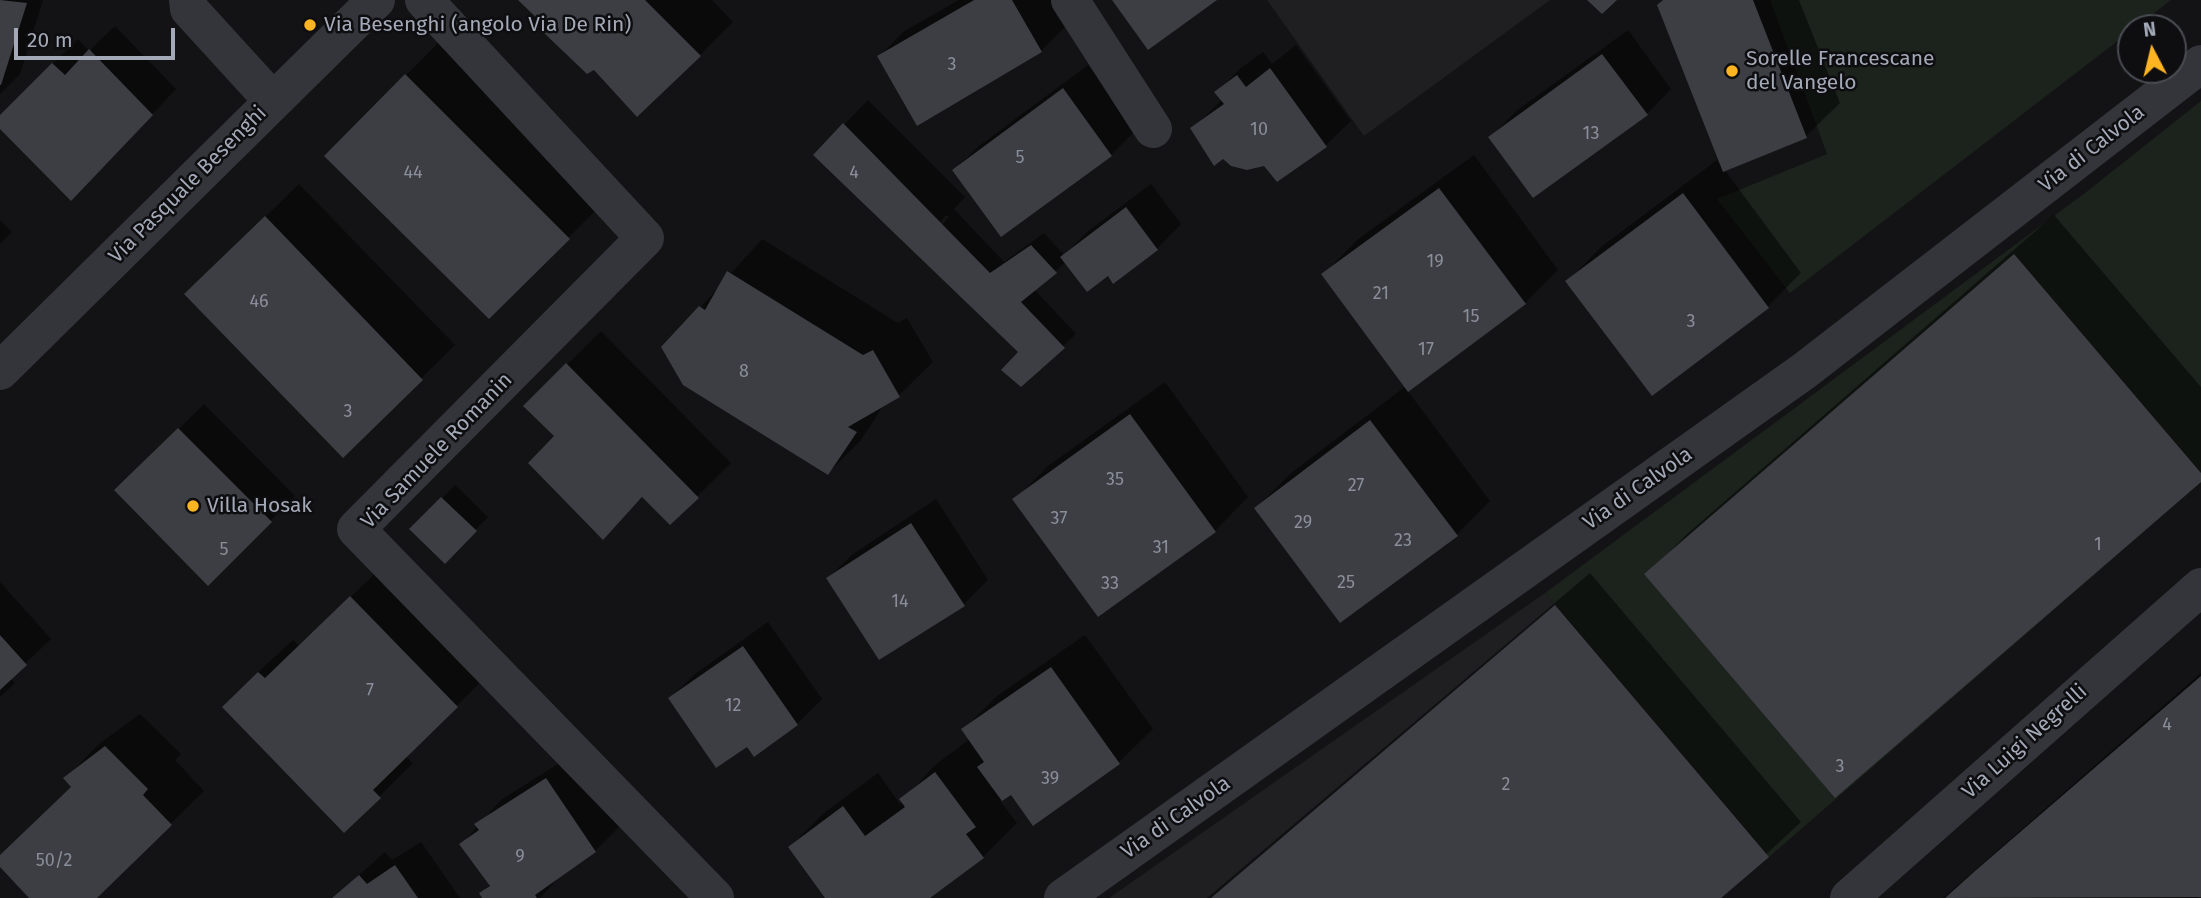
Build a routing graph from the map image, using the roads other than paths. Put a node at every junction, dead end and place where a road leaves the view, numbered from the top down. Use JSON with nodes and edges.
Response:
{"nodes":[{"id":1,"x":376,"y":0,"type":"edge"},
{"id":2,"x":424,"y":0,"type":"edge"},
{"id":3,"x":1070,"y":0,"type":"edge"},
{"id":4,"x":180,"y":3,"type":"edge"},
{"id":5,"x":2201,"y":64,"type":"edge"},
{"id":6,"x":273,"y":101,"type":"junction"},
{"id":7,"x":1153,"y":129,"type":"dead end"},
{"id":8,"x":0,"y":371,"type":"edge"},
{"id":9,"x":2201,"y":587,"type":"edge"},
{"id":10,"x":715,"y":898,"type":"edge"},
{"id":11,"x":1063,"y":898,"type":"edge"},
{"id":12,"x":1849,"y":898,"type":"edge"}],
"edges":[{"from":1,"to":6,"type":"street","name":"Via Pasquale Besenghi"},
{"from":2,"to":10,"type":"street","name":"Via Samuele Romanin"},
{"from":3,"to":7,"type":"street"},
{"from":4,"to":6,"type":"street"},
{"from":5,"to":11,"type":"street","name":"Via di Calvola"},
{"from":6,"to":8,"type":"street","name":"Via Pasquale Besenghi"},
{"from":9,"to":12,"type":"street","name":"Via Luigi Negrelli"}]}
